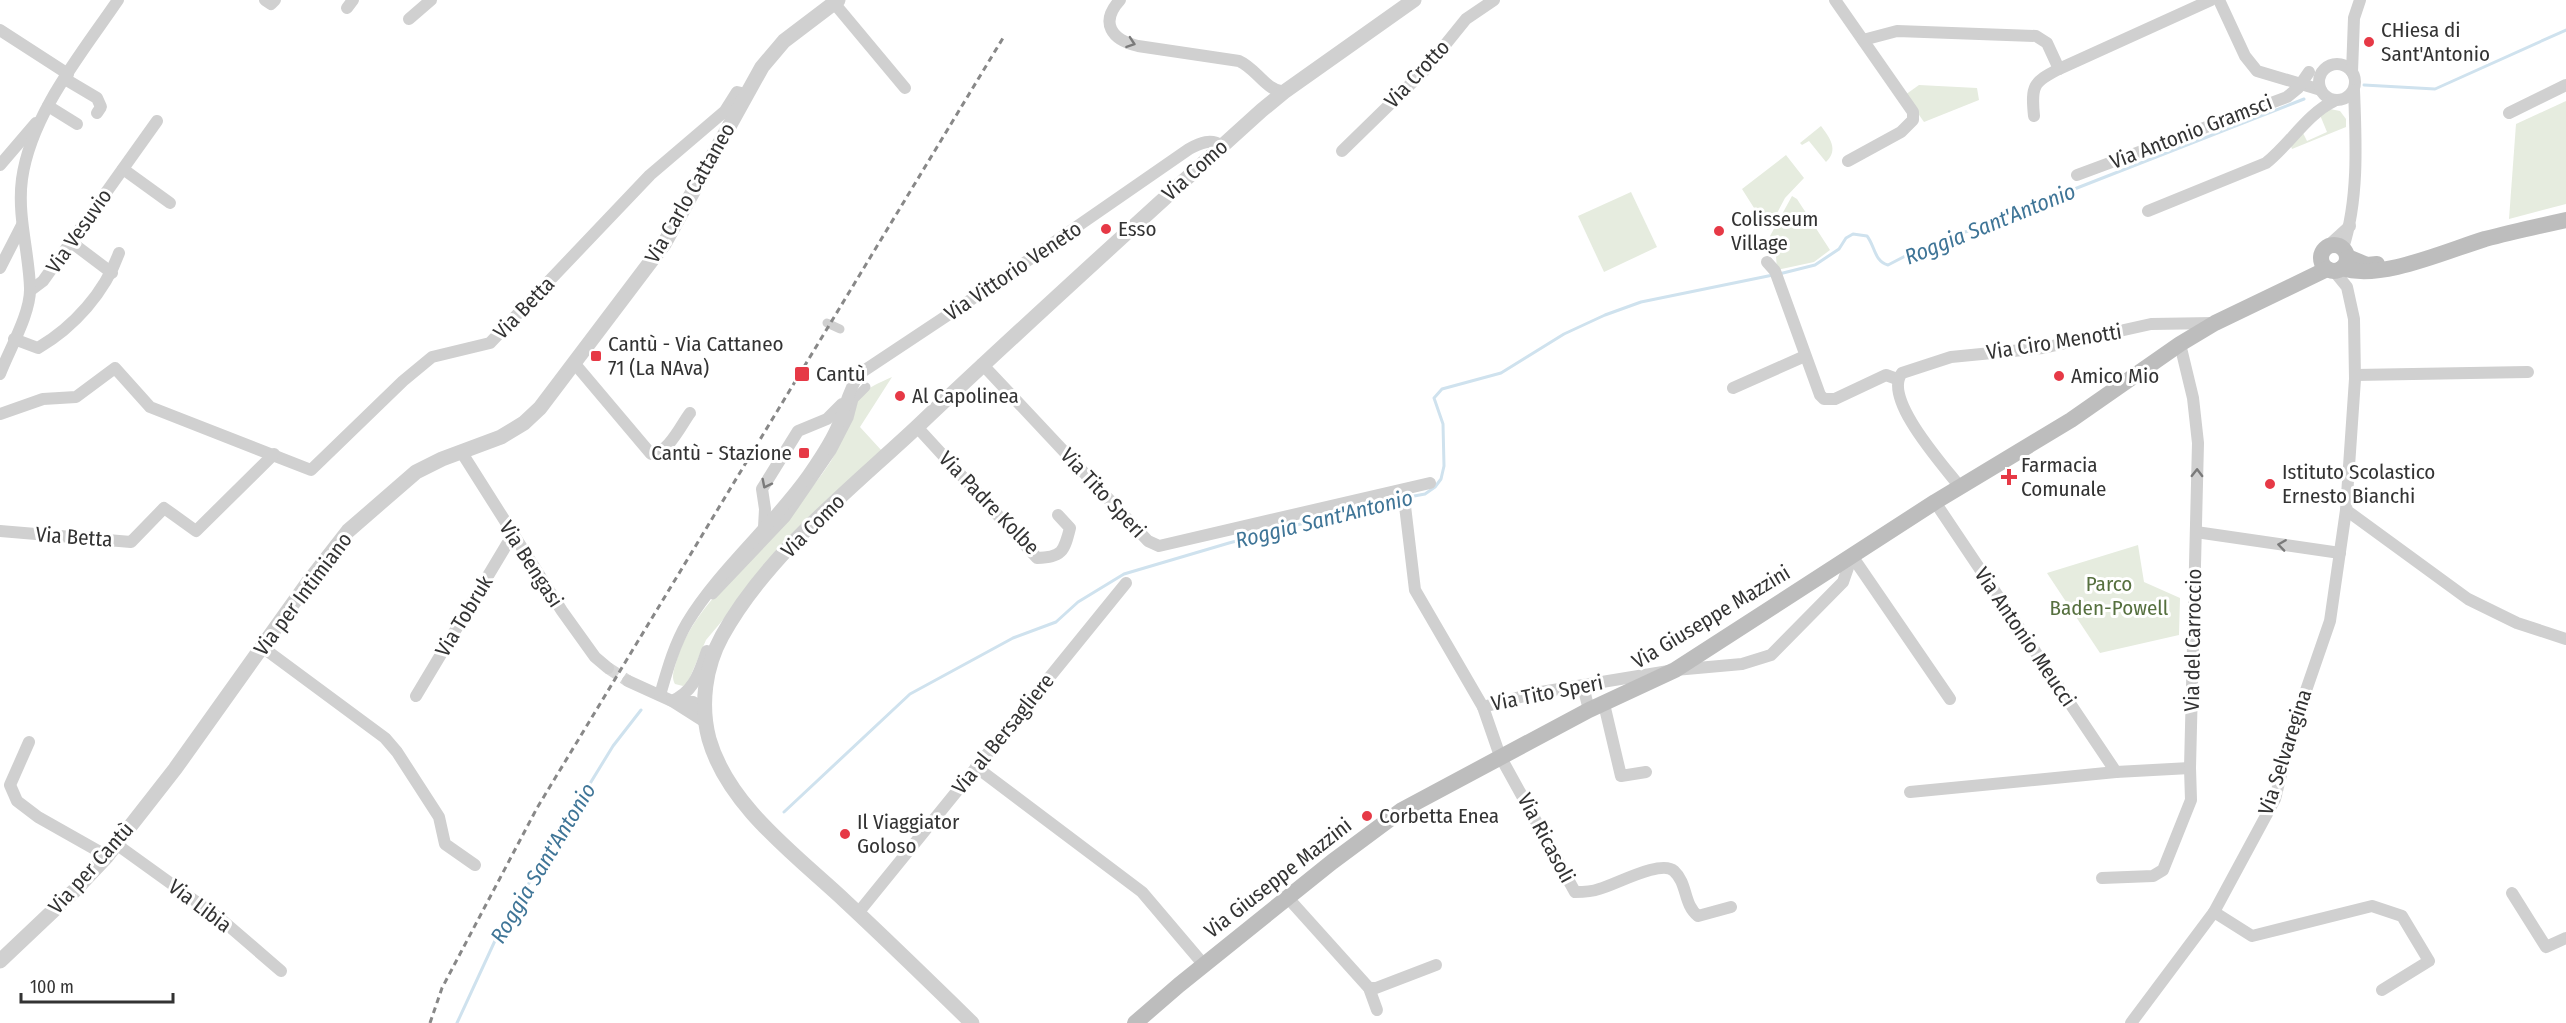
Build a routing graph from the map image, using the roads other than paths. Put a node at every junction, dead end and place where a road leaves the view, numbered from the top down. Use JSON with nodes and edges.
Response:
{"nodes":[{"id":1,"x":117,"y":0,"type":"edge"},
{"id":2,"x":266,"y":0,"type":"edge"},
{"id":3,"x":274,"y":0,"type":"edge"},
{"id":4,"x":430,"y":0,"type":"edge"},
{"id":5,"x":1120,"y":0,"type":"edge"},
{"id":6,"x":1414,"y":0,"type":"edge"},
{"id":7,"x":1494,"y":0,"type":"edge"},
{"id":8,"x":1835,"y":0,"type":"edge"},
{"id":9,"x":2211,"y":0,"type":"edge"},
{"id":10,"x":2219,"y":0,"type":"edge"},
{"id":11,"x":2360,"y":0,"type":"edge"},
{"id":12,"x":836,"y":1,"type":"edge"},
{"id":13,"x":409,"y":19,"type":"dead end"},
{"id":14,"x":0,"y":30,"type":"edge"},
{"id":15,"x":1863,"y":40,"type":"junction"},
{"id":16,"x":2347,"y":68,"type":"junction"},
{"id":17,"x":2059,"y":69,"type":"junction"},
{"id":18,"x":2324,"y":70,"type":"junction"},
{"id":19,"x":2309,"y":72,"type":"junction"},
{"id":20,"x":1257,"y":74,"type":"junction"},
{"id":21,"x":2273,"y":76,"type":"junction"},
{"id":22,"x":67,"y":77,"type":"junction"},
{"id":23,"x":2301,"y":83,"type":"junction"},
{"id":24,"x":2566,"y":86,"type":"edge"},
{"id":25,"x":905,"y":88,"type":"dead end"},
{"id":26,"x":2354,"y":90,"type":"junction"},
{"id":27,"x":1284,"y":92,"type":"junction"},
{"id":28,"x":2322,"y":92,"type":"junction"},
{"id":29,"x":746,"y":94,"type":"junction"},
{"id":30,"x":2336,"y":100,"type":"junction"},
{"id":31,"x":48,"y":106,"type":"junction"},
{"id":32,"x":2319,"y":109,"type":"junction"},
{"id":33,"x":1262,"y":110,"type":"junction"},
{"id":34,"x":97,"y":113,"type":"dead end"},
{"id":35,"x":2509,"y":113,"type":"dead end"},
{"id":36,"x":2034,"y":116,"type":"dead end"},
{"id":37,"x":41,"y":118,"type":"junction"},
{"id":38,"x":157,"y":121,"type":"dead end"},
{"id":39,"x":2354,"y":121,"type":"junction"},
{"id":40,"x":76,"y":124,"type":"dead end"},
{"id":41,"x":1222,"y":146,"type":"junction"},
{"id":42,"x":5,"y":148,"type":"edge"},
{"id":43,"x":1342,"y":152,"type":"dead end"},
{"id":44,"x":1848,"y":161,"type":"dead end"},
{"id":45,"x":0,"y":165,"type":"edge"},
{"id":46,"x":123,"y":169,"type":"junction"},
{"id":47,"x":2078,"y":176,"type":"dead end"},
{"id":48,"x":170,"y":203,"type":"dead end"},
{"id":49,"x":2148,"y":211,"type":"dead end"},
{"id":50,"x":2566,"y":220,"type":"edge"},
{"id":51,"x":23,"y":224,"type":"junction"},
{"id":52,"x":71,"y":243,"type":"junction"},
{"id":53,"x":119,"y":253,"type":"dead end"},
{"id":54,"x":2335,"y":260,"type":"junction"},
{"id":55,"x":0,"y":268,"type":"edge"},
{"id":56,"x":1773,"y":271,"type":"dead end"},
{"id":57,"x":112,"y":273,"type":"junction"},
{"id":58,"x":31,"y":290,"type":"junction"},
{"id":59,"x":827,"y":323,"type":"dead end"},
{"id":60,"x":2215,"y":323,"type":"junction"},
{"id":61,"x":840,"y":329,"type":"dead end"},
{"id":62,"x":14,"y":339,"type":"junction"},
{"id":63,"x":2180,"y":344,"type":"junction"},
{"id":64,"x":1805,"y":356,"type":"junction"},
{"id":65,"x":575,"y":364,"type":"junction"},
{"id":66,"x":982,"y":364,"type":"junction"},
{"id":67,"x":2528,"y":372,"type":"dead end"},
{"id":68,"x":0,"y":374,"type":"edge"},
{"id":69,"x":2355,"y":375,"type":"junction"},
{"id":70,"x":1897,"y":378,"type":"junction"},
{"id":71,"x":866,"y":387,"type":"dead end"},
{"id":72,"x":1732,"y":388,"type":"dead end"},
{"id":73,"x":847,"y":399,"type":"junction"},
{"id":74,"x":690,"y":413,"type":"dead end"},
{"id":75,"x":0,"y":414,"type":"edge"},
{"id":76,"x":917,"y":427,"type":"junction"},
{"id":77,"x":462,"y":453,"type":"junction"},
{"id":78,"x":274,"y":454,"type":"junction"},
{"id":79,"x":1430,"y":483,"type":"dead end"},
{"id":80,"x":1960,"y":487,"type":"junction"},
{"id":81,"x":1935,"y":502,"type":"junction"},
{"id":82,"x":1405,"y":506,"type":"dead end"},
{"id":83,"x":2346,"y":510,"type":"junction"},
{"id":84,"x":1058,"y":515,"type":"dead end"},
{"id":85,"x":764,"y":527,"type":"junction"},
{"id":86,"x":0,"y":531,"type":"edge"},
{"id":87,"x":2196,"y":532,"type":"junction"},
{"id":88,"x":514,"y":538,"type":"junction"},
{"id":89,"x":2340,"y":553,"type":"junction"},
{"id":90,"x":1852,"y":556,"type":"junction"},
{"id":91,"x":1126,"y":582,"type":"dead end"},
{"id":92,"x":723,"y":636,"type":"junction"},
{"id":93,"x":2566,"y":639,"type":"edge"},
{"id":94,"x":262,"y":647,"type":"junction"},
{"id":95,"x":608,"y":668,"type":"tunnel mouth"},
{"id":96,"x":1675,"y":670,"type":"junction"},
{"id":97,"x":628,"y":681,"type":"tunnel mouth"},
{"id":98,"x":1583,"y":686,"type":"junction"},
{"id":99,"x":416,"y":696,"type":"dead end"},
{"id":100,"x":665,"y":698,"type":"junction"},
{"id":101,"x":1950,"y":699,"type":"dead end"},
{"id":102,"x":1482,"y":707,"type":"junction"},
{"id":103,"x":1597,"y":707,"type":"junction"},
{"id":104,"x":705,"y":716,"type":"junction"},
{"id":105,"x":29,"y":742,"type":"dead end"},
{"id":106,"x":1500,"y":756,"type":"junction"},
{"id":107,"x":976,"y":767,"type":"junction"},
{"id":108,"x":2190,"y":768,"type":"junction"},
{"id":109,"x":175,"y":769,"type":"joint"},
{"id":110,"x":1647,"y":772,"type":"dead end"},
{"id":111,"x":2116,"y":772,"type":"junction"},
{"id":112,"x":1910,"y":792,"type":"dead end"},
{"id":113,"x":112,"y":850,"type":"junction"},
{"id":114,"x":475,"y":865,"type":"dead end"},
{"id":115,"x":2102,"y":878,"type":"dead end"},
{"id":116,"x":2512,"y":893,"type":"dead end"},
{"id":117,"x":1288,"y":898,"type":"junction"},
{"id":118,"x":1731,"y":907,"type":"dead end"},
{"id":119,"x":2214,"y":912,"type":"junction"},
{"id":120,"x":858,"y":913,"type":"junction"},
{"id":121,"x":2566,"y":938,"type":"edge"},
{"id":122,"x":0,"y":962,"type":"edge"},
{"id":123,"x":1204,"y":965,"type":"junction"},
{"id":124,"x":1436,"y":965,"type":"dead end"},
{"id":125,"x":281,"y":971,"type":"dead end"},
{"id":126,"x":1370,"y":988,"type":"junction"},
{"id":127,"x":2382,"y":990,"type":"dead end"},
{"id":128,"x":1377,"y":1010,"type":"dead end"},
{"id":129,"x":972,"y":1023,"type":"edge"},
{"id":130,"x":1135,"y":1023,"type":"edge"},
{"id":131,"x":2131,"y":1023,"type":"edge"}],
"edges":[{"from":1,"to":22,"type":"street"},
{"from":2,"to":3,"type":"street"},
{"from":4,"to":13,"type":"street"},
{"from":5,"to":20,"type":"street","one_way":true},
{"from":6,"to":27,"type":"street","name":"Via Como"},
{"from":7,"to":43,"type":"street","name":"Via Crotto"},
{"from":8,"to":15,"type":"street"},
{"from":9,"to":17,"type":"street"},
{"from":10,"to":21,"type":"street"},
{"from":11,"to":16,"type":"street"},
{"from":12,"to":25,"type":"street"},
{"from":12,"to":29,"type":"street","name":"Via Carlo Cattaneo"},
{"from":14,"to":22,"type":"street"},
{"from":15,"to":17,"type":"street"},
{"from":15,"to":44,"type":"street"},
{"from":16,"to":18,"type":"street"},
{"from":16,"to":26,"type":"street"},
{"from":17,"to":36,"type":"street"},
{"from":18,"to":19,"type":"street"},
{"from":18,"to":28,"type":"street"},
{"from":19,"to":21,"type":"street"},
{"from":19,"to":23,"type":"street","name":"Via Antonio Gramsci"},
{"from":20,"to":27,"type":"street"},
{"from":20,"to":33,"type":"street"},
{"from":21,"to":23,"type":"street"},
{"from":22,"to":31,"type":"street"},
{"from":22,"to":34,"type":"street"},
{"from":23,"to":28,"type":"street"},
{"from":23,"to":47,"type":"street","name":"Via Antonio Gramsci"},
{"from":24,"to":35,"type":"street"},
{"from":26,"to":30,"type":"street"},
{"from":26,"to":39,"type":"street"},
{"from":27,"to":33,"type":"street","name":"Via Como"},
{"from":28,"to":30,"type":"street"},
{"from":28,"to":32,"type":"street"},
{"from":29,"to":65,"type":"street","name":"Via Carlo Cattaneo"},
{"from":29,"to":78,"type":"street","name":"Via Betta"},
{"from":30,"to":32,"type":"street"},
{"from":30,"to":39,"type":"street"},
{"from":31,"to":37,"type":"street"},
{"from":31,"to":40,"type":"street"},
{"from":32,"to":49,"type":"street"},
{"from":33,"to":41,"type":"street","name":"Via Como"},
{"from":37,"to":42,"type":"street"},
{"from":37,"to":51,"type":"street"},
{"from":38,"to":46,"type":"street","name":"Via Vesuvio"},
{"from":39,"to":54,"type":"street"},
{"from":41,"to":66,"type":"street","name":"Via Como"},
{"from":41,"to":73,"type":"street","name":"Via Vittorio Veneto"},
{"from":42,"to":45,"type":"street"},
{"from":46,"to":48,"type":"street","name":"Via Vesuvio"},
{"from":46,"to":52,"type":"street","name":"Via Vesuvio"},
{"from":50,"to":54,"type":"main road"},
{"from":51,"to":55,"type":"street"},
{"from":51,"to":58,"type":"street"},
{"from":52,"to":57,"type":"street"},
{"from":52,"to":58,"type":"street","name":"Via Vesuvio"},
{"from":53,"to":57,"type":"street"},
{"from":54,"to":60,"type":"main road","name":"Via Giuseppe Mazzini"},
{"from":54,"to":69,"type":"street","name":"Via Selvaregina"},
{"from":56,"to":64,"type":"street","name":"Via Ciro Menotti"},
{"from":57,"to":62,"type":"street"},
{"from":58,"to":62,"type":"street"},
{"from":59,"to":61,"type":"street"},
{"from":60,"to":63,"type":"main road","name":"Via Giuseppe Mazzini"},
{"from":60,"to":70,"type":"street","name":"Via Ciro Menotti"},
{"from":62,"to":68,"type":"street"},
{"from":63,"to":80,"type":"main road","name":"Via Giuseppe Mazzini"},
{"from":87,"to":63,"type":"street","name":"Via del Carroccio","one_way":true},
{"from":64,"to":70,"type":"street","name":"Via Ciro Menotti"},
{"from":64,"to":72,"type":"street"},
{"from":65,"to":74,"type":"street"},
{"from":65,"to":77,"type":"street","name":"Via Carlo Cattaneo"},
{"from":66,"to":76,"type":"street","name":"Via Como"},
{"from":66,"to":79,"type":"street","name":"Via Tito Speri"},
{"from":67,"to":69,"type":"street"},
{"from":69,"to":83,"type":"street","name":"Via Selvaregina"},
{"from":70,"to":80,"type":"street"},
{"from":71,"to":100,"type":"street"},
{"from":73,"to":85,"type":"street","name":"Via Vittorio Veneto"},
{"from":73,"to":85,"type":"street","name":"Via Vittorio Veneto","one_way":true},
{"from":75,"to":78,"type":"street","name":"Via Betta"},
{"from":76,"to":84,"type":"street","name":"Via Padre Kolbe"},
{"from":76,"to":92,"type":"street","name":"Via Como"},
{"from":77,"to":88,"type":"street","name":"Via Bengasi"},
{"from":77,"to":94,"type":"street","name":"Via per Intimiano"},
{"from":78,"to":86,"type":"street","name":"Via Betta"},
{"from":80,"to":81,"type":"main road","name":"Via Giuseppe Mazzini"},
{"from":81,"to":90,"type":"main road","name":"Via Giuseppe Mazzini"},
{"from":81,"to":111,"type":"street","name":"Via Antonio Meucci"},
{"from":82,"to":102,"type":"street","name":"Via Tito Speri"},
{"from":83,"to":89,"type":"street","name":"Via Selvaregina"},
{"from":83,"to":93,"type":"street"},
{"from":85,"to":100,"type":"street","name":"Via Vittorio Veneto"},
{"from":89,"to":87,"type":"street","one_way":true},
{"from":87,"to":108,"type":"street","name":"Via del Carroccio"},
{"from":88,"to":95,"type":"street","name":"Via Bengasi"},
{"from":88,"to":99,"type":"street","name":"Via Tobruk"},
{"from":89,"to":119,"type":"street","name":"Via Selvaregina"},
{"from":90,"to":96,"type":"main road","name":"Via Giuseppe Mazzini"},
{"from":90,"to":96,"type":"street","name":"Via Tito Speri"},
{"from":90,"to":101,"type":"street"},
{"from":91,"to":107,"type":"street","name":"Via al Bersagliere"},
{"from":92,"to":100,"type":"street"},
{"from":92,"to":104,"type":"street","name":"Via Como"},
{"from":94,"to":109,"type":"street","name":"Via per Intimiano"},
{"from":94,"to":114,"type":"street"},
{"from":96,"to":98,"type":"street","name":"Via Tito Speri"},
{"from":96,"to":103,"type":"main road","name":"Via Giuseppe Mazzini"},
{"from":97,"to":100,"type":"street"},
{"from":98,"to":102,"type":"street","name":"Via Tito Speri"},
{"from":98,"to":103,"type":"street"},
{"from":100,"to":104,"type":"street"},
{"from":102,"to":106,"type":"street","name":"Via Ricasoli"},
{"from":103,"to":106,"type":"main road","name":"Via Giuseppe Mazzini"},
{"from":103,"to":110,"type":"street"},
{"from":104,"to":120,"type":"street","name":"Via Como"},
{"from":105,"to":113,"type":"street","name":"Via Libia"},
{"from":106,"to":117,"type":"main road","name":"Via Giuseppe Mazzini"},
{"from":106,"to":118,"type":"street","name":"Via Ricasoli"},
{"from":107,"to":120,"type":"street","name":"Via al Bersagliere"},
{"from":107,"to":123,"type":"street"},
{"from":108,"to":111,"type":"street"},
{"from":108,"to":115,"type":"street","name":"Via del Carroccio"},
{"from":109,"to":113,"type":"street","name":"Via per Cantù"},
{"from":111,"to":112,"type":"street"},
{"from":113,"to":122,"type":"street","name":"Via per Cantù"},
{"from":113,"to":125,"type":"street","name":"Via Libia"},
{"from":116,"to":121,"type":"street"},
{"from":117,"to":123,"type":"main road","name":"Via Giuseppe Mazzini"},
{"from":117,"to":126,"type":"street"},
{"from":119,"to":127,"type":"street"},
{"from":119,"to":131,"type":"street","name":"Via Selvaregina"},
{"from":120,"to":129,"type":"street","name":"Via Como"},
{"from":123,"to":130,"type":"main road","name":"Via Giuseppe Mazzini"},
{"from":124,"to":126,"type":"street"},
{"from":126,"to":128,"type":"street"}]}
